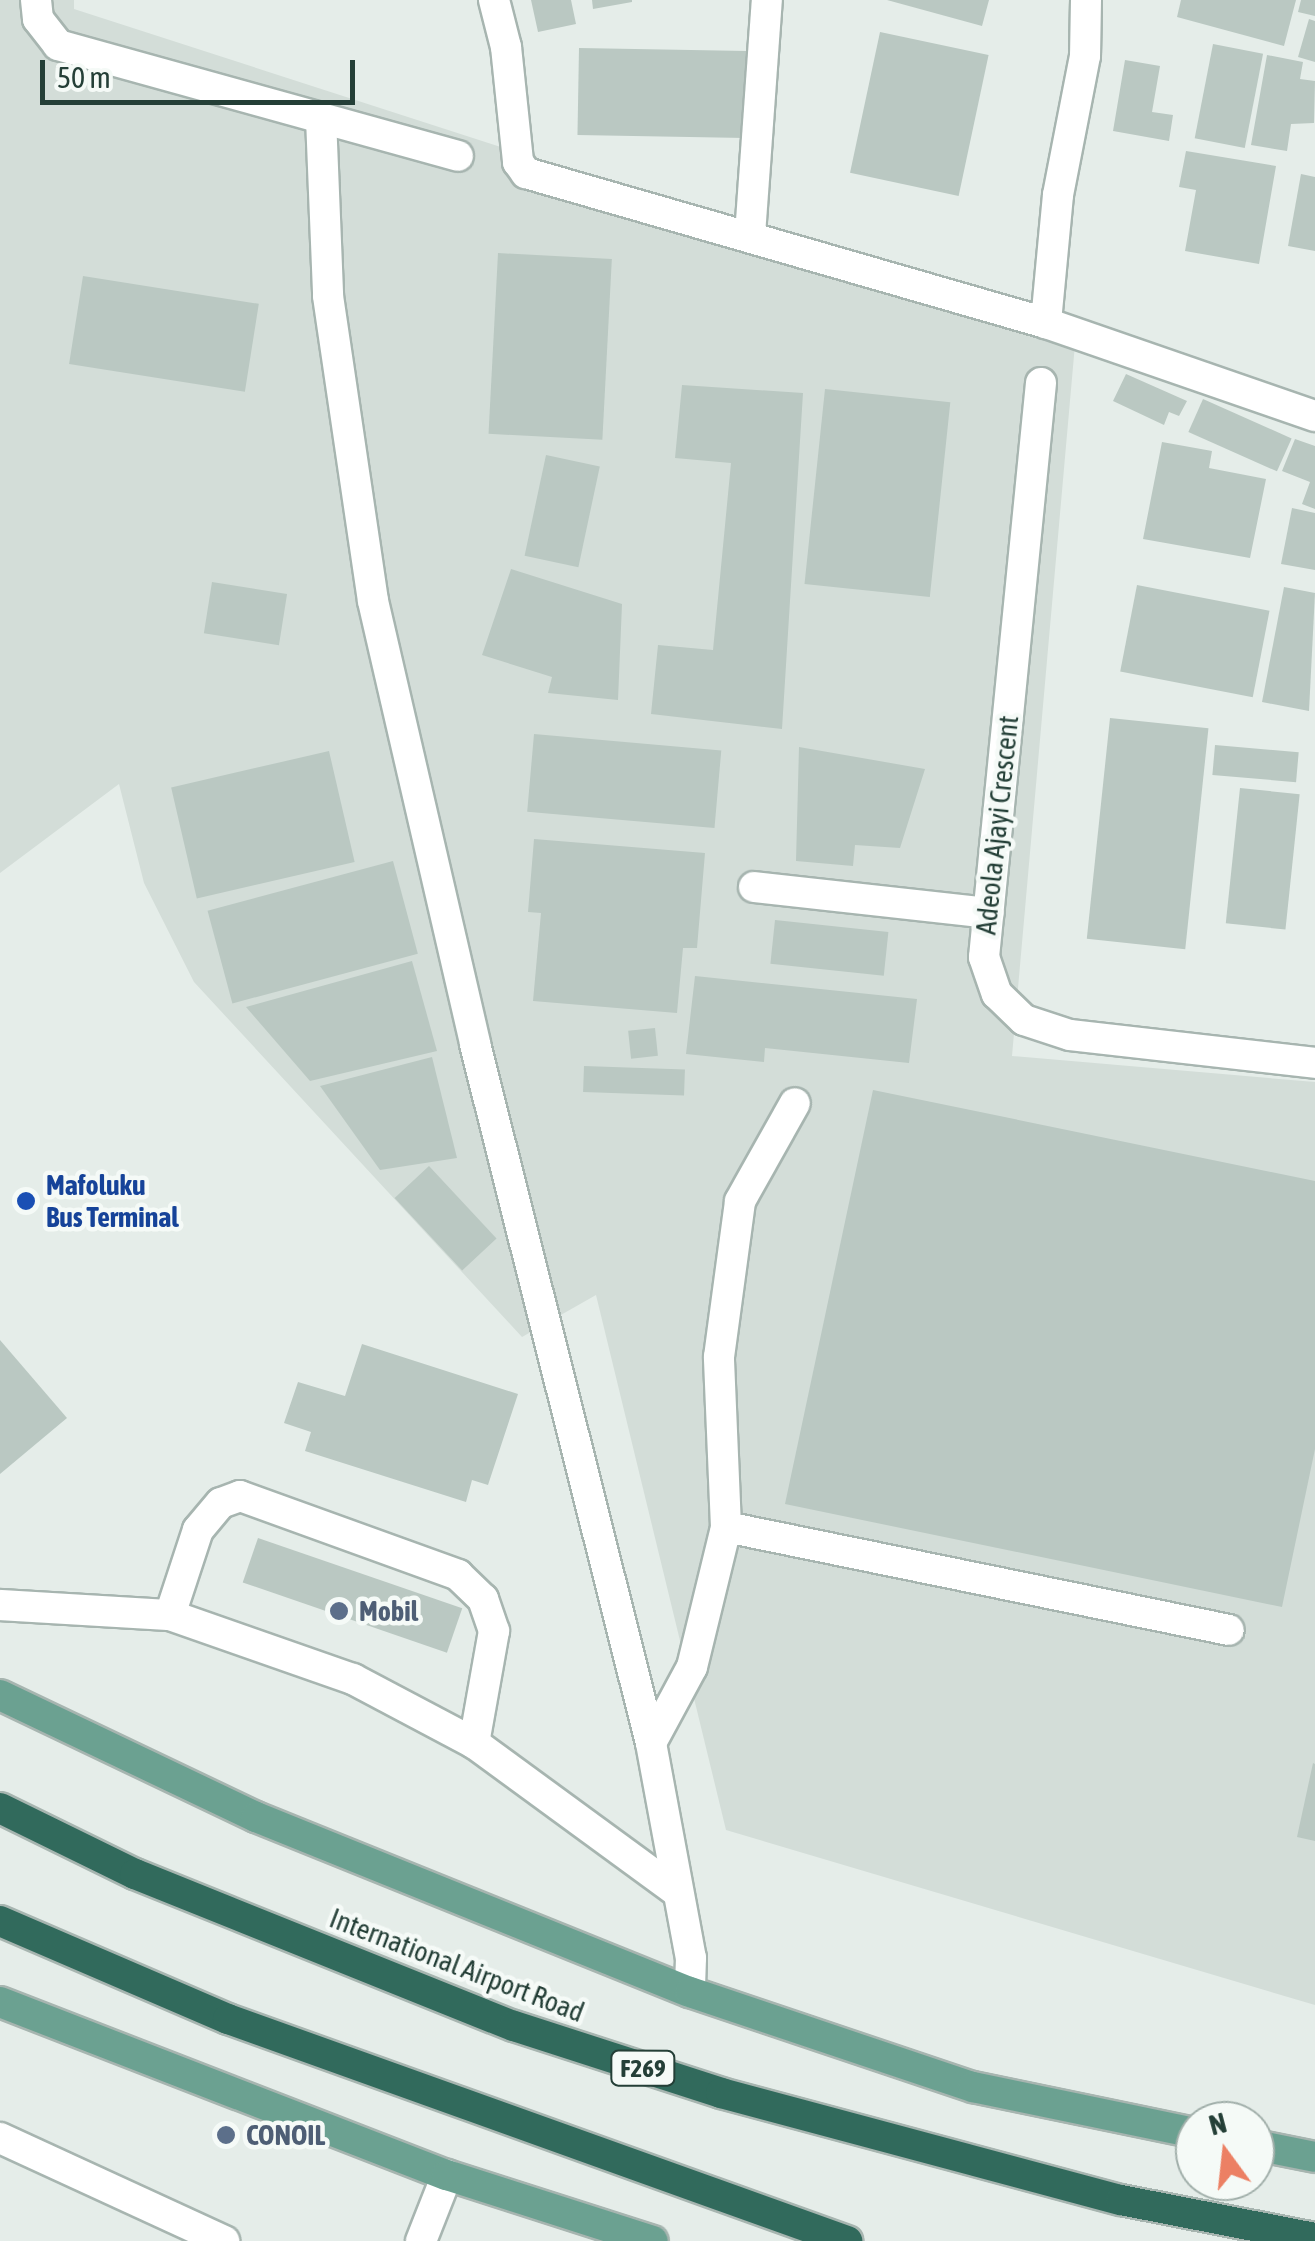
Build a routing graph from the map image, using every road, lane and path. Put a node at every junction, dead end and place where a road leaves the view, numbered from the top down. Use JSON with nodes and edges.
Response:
{"nodes":[{"id":1,"x":36,"y":0,"type":"edge"},
{"id":2,"x":494,"y":0,"type":"edge"},
{"id":3,"x":767,"y":0,"type":"edge"},
{"id":4,"x":1086,"y":0,"type":"edge"},
{"id":5,"x":321,"y":118,"type":"junction"},
{"id":6,"x":458,"y":156,"type":"dead end"},
{"id":7,"x":750,"y":235,"type":"junction"},
{"id":8,"x":1046,"y":322,"type":"junction"},
{"id":9,"x":1041,"y":383,"type":"dead end"},
{"id":10,"x":1315,"y":416,"type":"edge"},
{"id":11,"x":754,"y":888,"type":"dead end"},
{"id":12,"x":989,"y":913,"type":"junction"},
{"id":13,"x":1315,"y":1064,"type":"edge"},
{"id":14,"x":795,"y":1103,"type":"dead end"},
{"id":15,"x":726,"y":1526,"type":"junction"},
{"id":16,"x":0,"y":1605,"type":"edge"},
{"id":17,"x":170,"y":1615,"type":"junction"},
{"id":18,"x":1229,"y":1630,"type":"dead end"},
{"id":19,"x":0,"y":1695,"type":"edge"},
{"id":20,"x":474,"y":1743,"type":"junction"},
{"id":21,"x":652,"y":1743,"type":"junction"},
{"id":22,"x":0,"y":1808,"type":"edge"},
{"id":23,"x":675,"y":1890,"type":"junction"},
{"id":24,"x":0,"y":1920,"type":"edge"},
{"id":25,"x":690,"y":1992,"type":"junction"},
{"id":26,"x":0,"y":2002,"type":"edge"},
{"id":27,"x":1175,"y":2128,"type":"edge"},
{"id":28,"x":0,"y":2138,"type":"edge"},
{"id":29,"x":1275,"y":2149,"type":"edge"},
{"id":30,"x":1315,"y":2157,"type":"edge"},
{"id":31,"x":447,"y":2176,"type":"junction"},
{"id":32,"x":1315,"y":2238,"type":"edge"},
{"id":33,"x":224,"y":2241,"type":"edge"},
{"id":34,"x":422,"y":2241,"type":"edge"},
{"id":35,"x":654,"y":2241,"type":"edge"},
{"id":36,"x":847,"y":2241,"type":"edge"}],
"edges":[{"from":1,"to":5,"type":"street"},
{"from":2,"to":7,"type":"street"},
{"from":3,"to":7,"type":"street"},
{"from":4,"to":8,"type":"street"},
{"from":5,"to":6,"type":"street"},
{"from":5,"to":21,"type":"street"},
{"from":7,"to":8,"type":"street"},
{"from":8,"to":10,"type":"street"},
{"from":9,"to":12,"type":"street","name":"Adeola Ajayi Crescent"},
{"from":11,"to":12,"type":"street"},
{"from":12,"to":13,"type":"street","name":"Adeola Ajayi Crescent"},
{"from":14,"to":15,"type":"street"},
{"from":15,"to":18,"type":"street"},
{"from":15,"to":21,"type":"street"},
{"from":16,"to":17,"type":"street"},
{"from":17,"to":20,"type":"street"},
{"from":17,"to":20,"type":"street"},
{"from":19,"to":25,"type":"main road"},
{"from":20,"to":23,"type":"street"},
{"from":21,"to":23,"type":"street"},
{"from":22,"to":32,"type":"highway","name":"International Airport Road","number":"F269"},
{"from":23,"to":25,"type":"street"},
{"from":24,"to":36,"type":"highway"},
{"from":25,"to":27,"type":"main road"},
{"from":26,"to":31,"type":"main road"},
{"from":28,"to":33,"type":"street"},
{"from":29,"to":30,"type":"main road"},
{"from":31,"to":34,"type":"street"},
{"from":31,"to":35,"type":"main road"}]}
